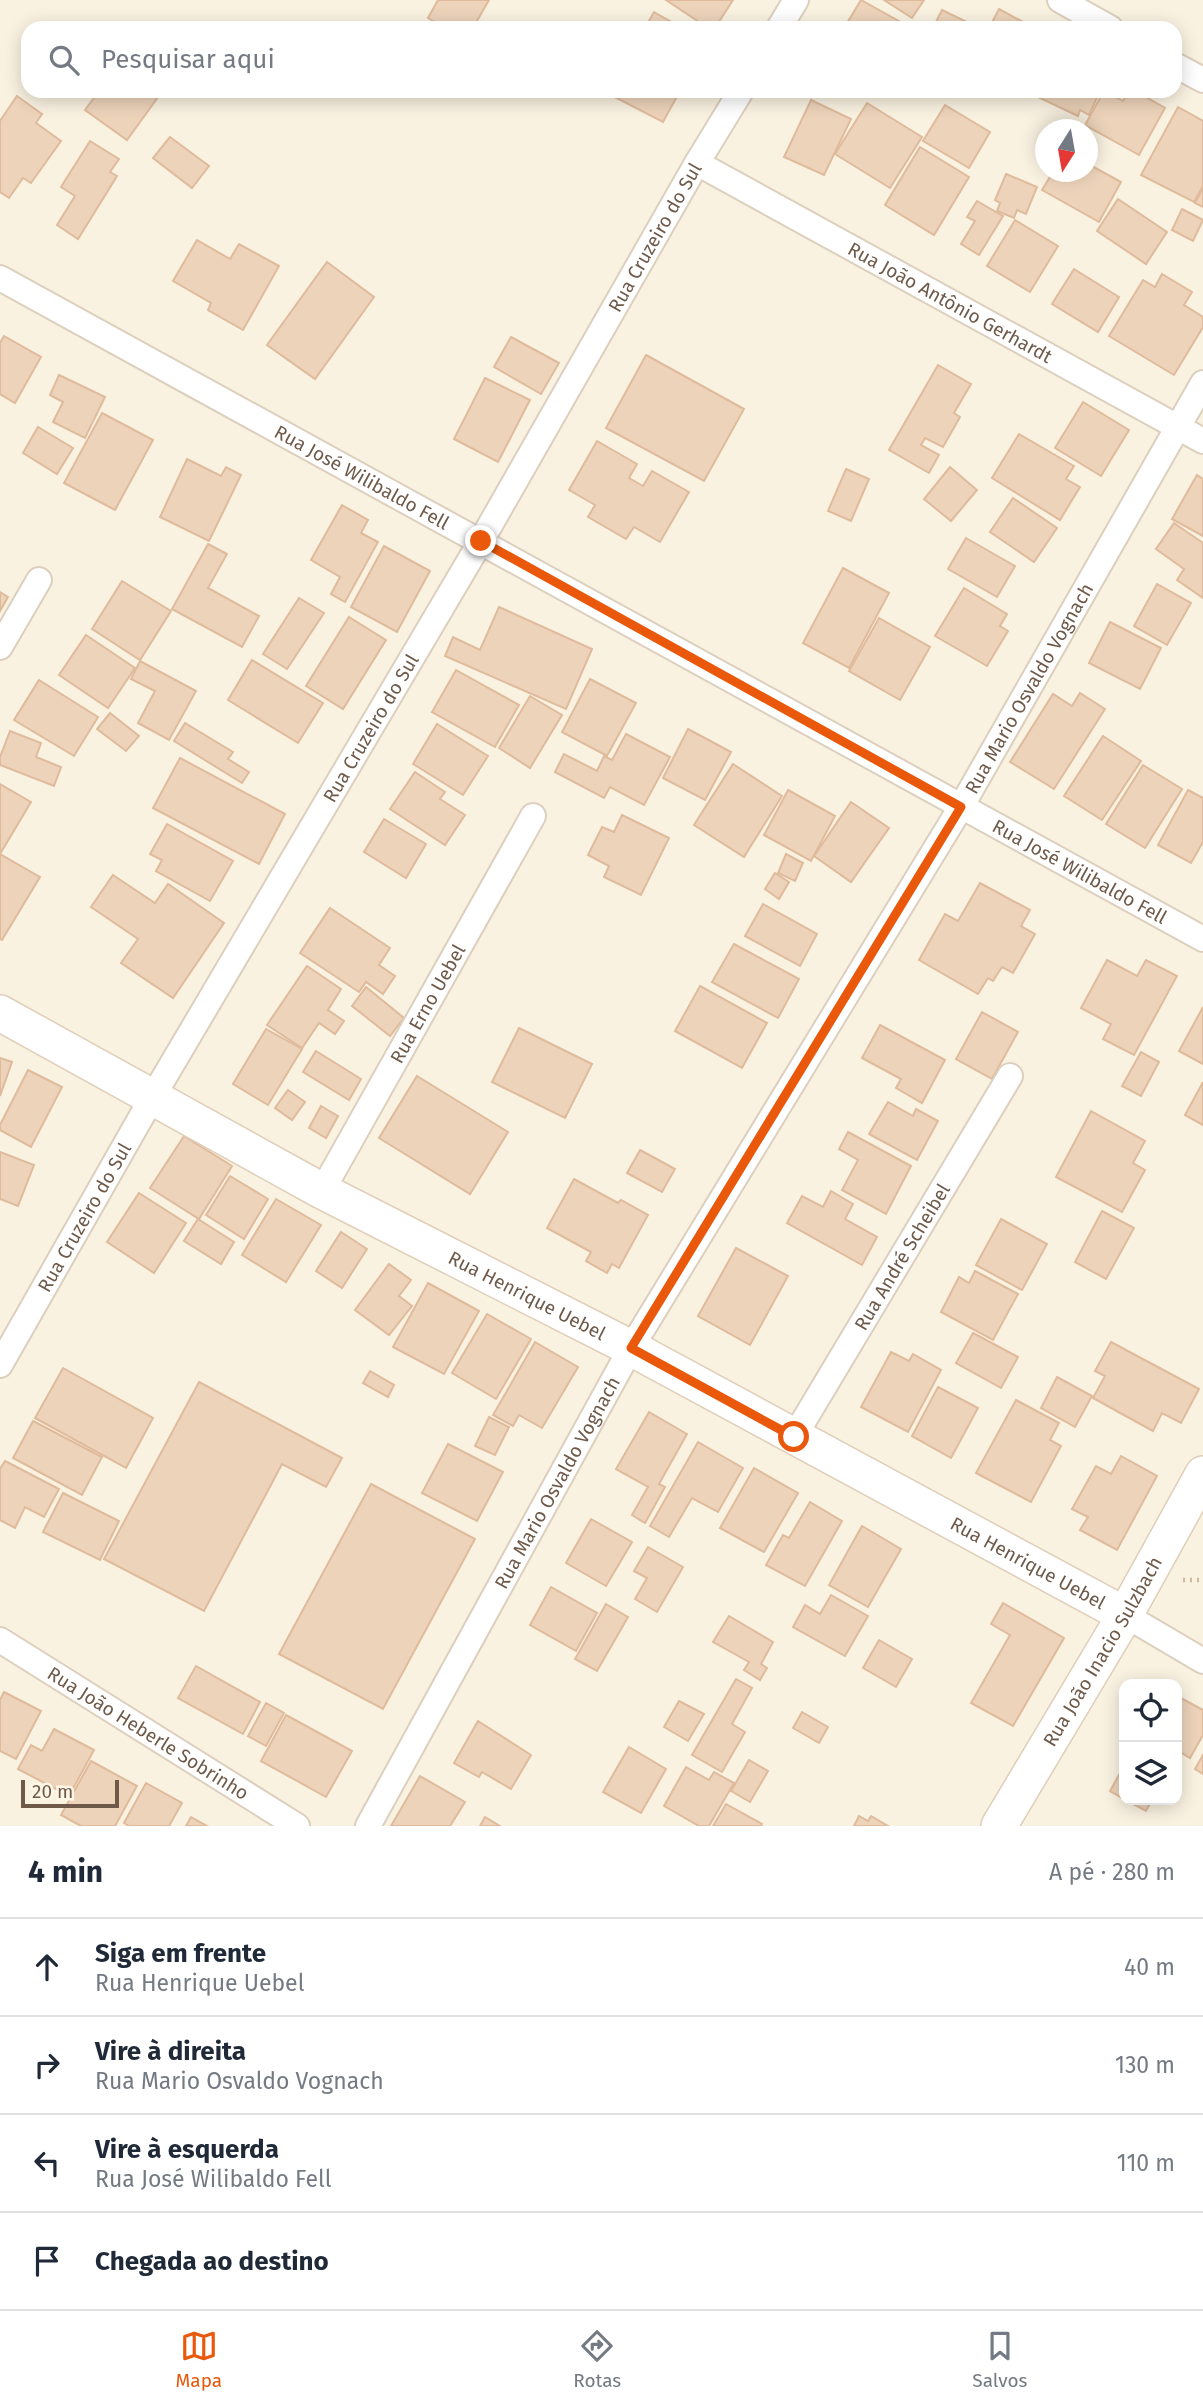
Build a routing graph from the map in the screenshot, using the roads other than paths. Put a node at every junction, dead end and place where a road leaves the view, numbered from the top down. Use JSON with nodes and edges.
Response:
{"nodes":[{"id":1,"x":796,"y":0,"type":"edge"},
{"id":2,"x":1060,"y":0,"type":"edge"},
{"id":3,"x":783,"y":21,"type":"edge"},
{"id":4,"x":1098,"y":21,"type":"edge"},
{"id":5,"x":1182,"y":69,"type":"edge"},
{"id":6,"x":1203,"y":80,"type":"edge"},
{"id":7,"x":737,"y":98,"type":"edge"},
{"id":8,"x":697,"y":163,"type":"junction"},
{"id":9,"x":0,"y":278,"type":"edge"},
{"id":10,"x":1203,"y":383,"type":"edge"},
{"id":11,"x":1178,"y":427,"type":"junction"},
{"id":12,"x":1203,"y":441,"type":"edge"},
{"id":13,"x":481,"y":541,"type":"junction"},
{"id":14,"x":39,"y":580,"type":"dead end"},
{"id":15,"x":0,"y":647,"type":"edge"},
{"id":16,"x":961,"y":807,"type":"junction"},
{"id":17,"x":533,"y":816,"type":"dead end"},
{"id":18,"x":1203,"y":939,"type":"edge"},
{"id":19,"x":0,"y":1013,"type":"edge"},
{"id":20,"x":1010,"y":1076,"type":"dead end"},
{"id":21,"x":152,"y":1098,"type":"junction"},
{"id":22,"x":322,"y":1191,"type":"junction"},
{"id":23,"x":631,"y":1348,"type":"junction"},
{"id":24,"x":0,"y":1365,"type":"edge"},
{"id":25,"x":794,"y":1437,"type":"junction"},
{"id":26,"x":1203,"y":1475,"type":"edge"},
{"id":27,"x":1125,"y":1615,"type":"junction"},
{"id":28,"x":0,"y":1640,"type":"edge"},
{"id":29,"x":1203,"y":1661,"type":"edge"},
{"id":30,"x":297,"y":1826,"type":"edge"},
{"id":31,"x":368,"y":1826,"type":"edge"},
{"id":32,"x":999,"y":1826,"type":"edge"}],
"edges":[{"from":1,"to":3,"type":"street"},
{"from":2,"to":4,"type":"street"},
{"from":5,"to":6,"type":"street"},
{"from":7,"to":8,"type":"street","name":"Rua Cruzeiro do Sul"},
{"from":8,"to":11,"type":"street","name":"Rua João Antônio Gerhardt"},
{"from":8,"to":13,"type":"street","name":"Rua Cruzeiro do Sul"},
{"from":9,"to":13,"type":"street","name":"Rua José Wilibaldo Fell"},
{"from":10,"to":11,"type":"street","name":"Rua Mario Osvaldo Vognach"},
{"from":11,"to":12,"type":"street","name":"Rua João Antônio Gerhardt"},
{"from":11,"to":16,"type":"street","name":"Rua Mario Osvaldo Vognach"},
{"from":13,"to":16,"type":"street","name":"Rua José Wilibaldo Fell"},
{"from":13,"to":21,"type":"street","name":"Rua Cruzeiro do Sul"},
{"from":14,"to":15,"type":"street"},
{"from":16,"to":18,"type":"street","name":"Rua José Wilibaldo Fell"},
{"from":16,"to":23,"type":"street","name":"Rua Mario Osvaldo Vognach"},
{"from":17,"to":22,"type":"street","name":"Rua Erno Uebel"},
{"from":19,"to":21,"type":"street","name":"Rua Henrique Uebel"},
{"from":20,"to":25,"type":"street","name":"Rua André Scheibel"},
{"from":21,"to":22,"type":"street","name":"Rua Henrique Uebel"},
{"from":21,"to":24,"type":"street","name":"Rua Cruzeiro do Sul"},
{"from":22,"to":23,"type":"street","name":"Rua Henrique Uebel"},
{"from":23,"to":25,"type":"street","name":"Rua Henrique Uebel"},
{"from":23,"to":31,"type":"street","name":"Rua Mario Osvaldo Vognach"},
{"from":25,"to":27,"type":"street","name":"Rua Henrique Uebel"},
{"from":26,"to":27,"type":"street","name":"Rua João Inacio Sulzbach"},
{"from":27,"to":29,"type":"street","name":"Rua Henrique Uebel"},
{"from":27,"to":32,"type":"street","name":"Rua João Inacio Sulzbach"},
{"from":28,"to":30,"type":"street","name":"Rua João Heberle Sobrinho"}]}
